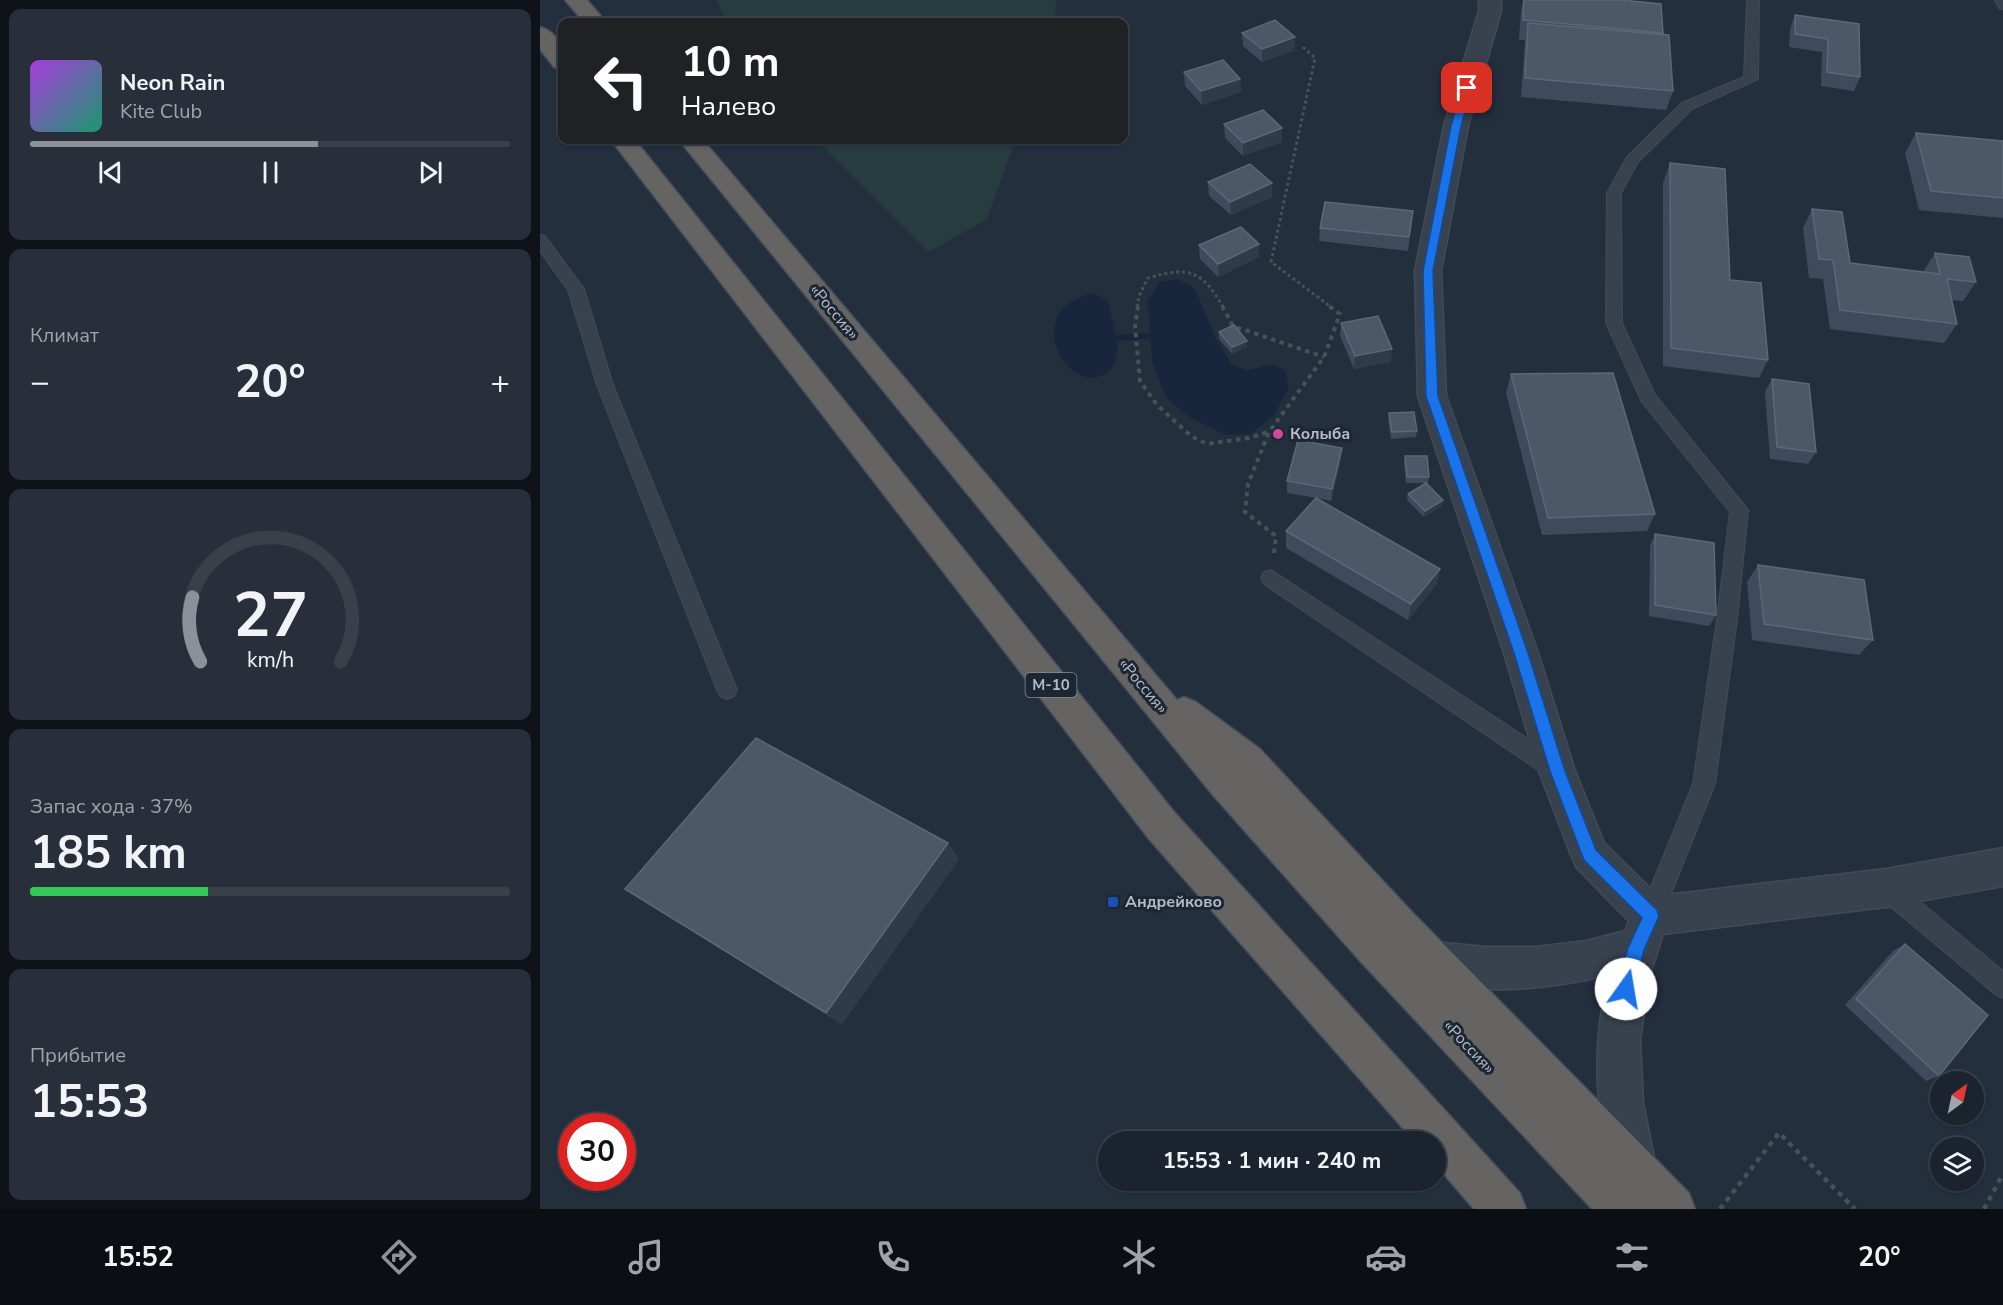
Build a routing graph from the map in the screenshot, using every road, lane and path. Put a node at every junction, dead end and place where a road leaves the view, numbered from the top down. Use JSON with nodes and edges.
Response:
{"nodes":[{"id":1,"x":576,"y":0,"type":"edge"},
{"id":2,"x":1490,"y":0,"type":"edge"},
{"id":3,"x":1753,"y":0,"type":"edge"},
{"id":4,"x":2001,"y":0,"type":"edge"},
{"id":5,"x":2003,"y":5,"type":"edge"},
{"id":6,"x":592,"y":18,"type":"edge"},
{"id":7,"x":540,"y":33,"type":"edge"},
{"id":8,"x":1303,"y":47,"type":"dead end"},
{"id":9,"x":558,"y":57,"type":"edge"},
{"id":10,"x":626,"y":144,"type":"edge"},
{"id":11,"x":694,"y":144,"type":"edge"},
{"id":12,"x":540,"y":240,"type":"edge"},
{"id":13,"x":1323,"y":357,"type":"junction"},
{"id":14,"x":1269,"y":432,"type":"junction"},
{"id":15,"x":1271,"y":578,"type":"joint"},
{"id":16,"x":1133,"y":674,"type":"junction"},
{"id":17,"x":726,"y":690,"type":"dead end"},
{"id":18,"x":1557,"y":771,"type":"junction"},
{"id":19,"x":2003,"y":867,"type":"edge"},
{"id":20,"x":1886,"y":888,"type":"junction"},
{"id":21,"x":1644,"y":932,"type":"junction"},
{"id":22,"x":1434,"y":962,"type":"junction"},
{"id":23,"x":2003,"y":986,"type":"edge"},
{"id":24,"x":2003,"y":1174,"type":"edge"},
{"id":25,"x":1628,"y":1189,"type":"edge"},
{"id":26,"x":1504,"y":1209,"type":"edge"},
{"id":27,"x":1673,"y":1209,"type":"edge"},
{"id":28,"x":1720,"y":1209,"type":"edge"},
{"id":29,"x":1856,"y":1209,"type":"edge"},
{"id":30,"x":1984,"y":1209,"type":"edge"}],
"edges":[{"from":1,"to":6,"type":"highway"},
{"from":2,"to":18,"type":"street"},
{"from":3,"to":21,"type":"lane"},
{"from":4,"to":5,"type":"lane"},
{"from":7,"to":9,"type":"highway"},
{"from":8,"to":13,"type":"path"},
{"from":10,"to":26,"type":"highway","number":"М-10"},
{"from":11,"to":16,"type":"highway","name":"«Россия»"},
{"from":12,"to":17,"type":"lane"},
{"from":13,"to":14,"type":"path"},
{"from":13,"to":14,"type":"path"},
{"from":14,"to":15,"type":"path"},
{"from":15,"to":18,"type":"lane"},
{"from":16,"to":22,"type":"highway"},
{"from":16,"to":25,"type":"highway","name":"«Россия»"},
{"from":18,"to":21,"type":"street"},
{"from":19,"to":20,"type":"street"},
{"from":20,"to":21,"type":"street"},
{"from":20,"to":23,"type":"lane"},
{"from":21,"to":22,"type":"street"},
{"from":21,"to":25,"type":"street"},
{"from":22,"to":25,"type":"highway"},
{"from":24,"to":30,"type":"path"},
{"from":25,"to":27,"type":"highway"},
{"from":28,"to":29,"type":"path"}]}
